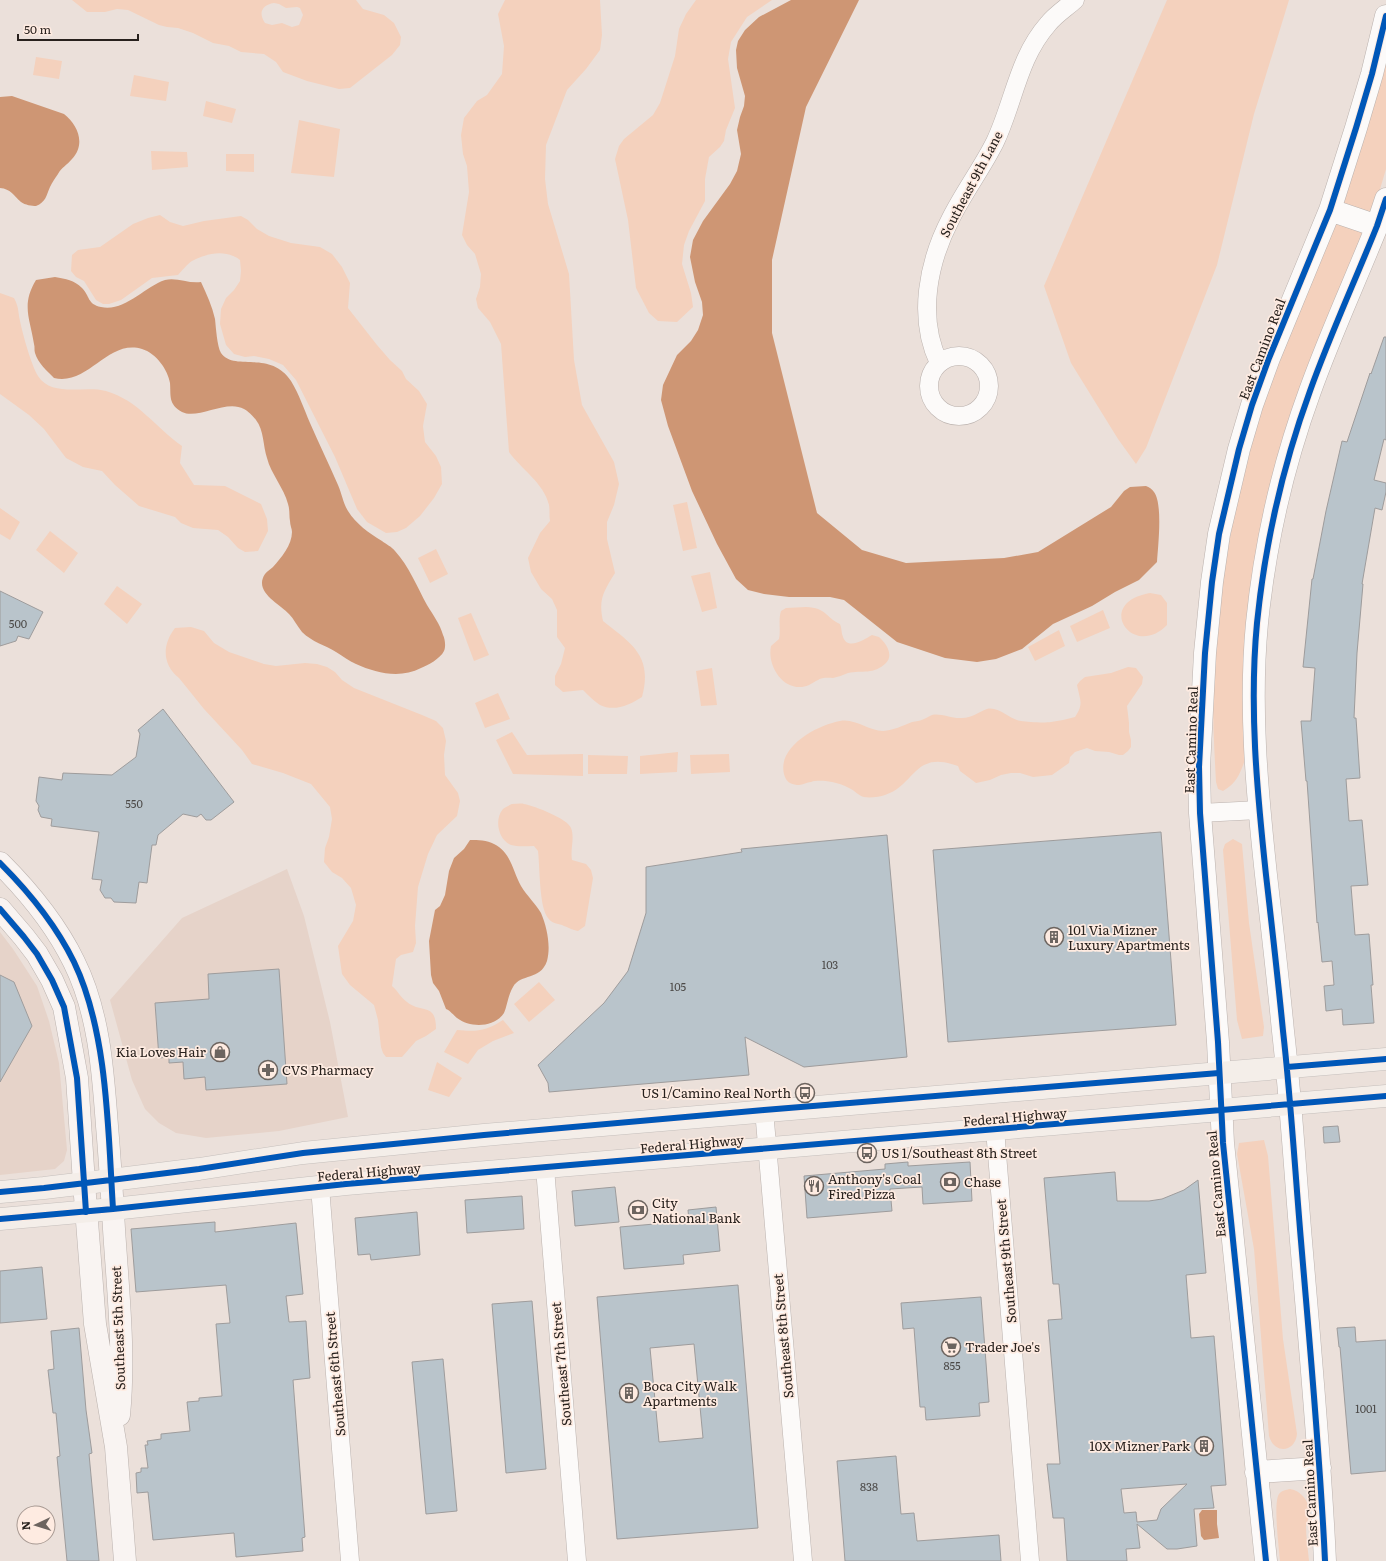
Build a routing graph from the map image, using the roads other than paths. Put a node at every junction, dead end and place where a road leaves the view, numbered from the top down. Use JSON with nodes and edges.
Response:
{"nodes":[{"id":1,"x":1075,"y":0,"type":"edge"},
{"id":2,"x":1386,"y":16,"type":"edge"},
{"id":3,"x":1386,"y":200,"type":"edge"},
{"id":4,"x":1330,"y":210,"type":"junction"},
{"id":5,"x":1377,"y":226,"type":"junction"},
{"id":6,"x":939,"y":363,"type":"dead end"},
{"id":7,"x":1259,"y":810,"type":"junction"},
{"id":8,"x":1200,"y":813,"type":"junction"},
{"id":9,"x":0,"y":863,"type":"edge"},
{"id":10,"x":0,"y":909,"type":"edge"},
{"id":11,"x":1386,"y":1059,"type":"edge"},
{"id":12,"x":1287,"y":1067,"type":"junction"},
{"id":13,"x":1219,"y":1073,"type":"junction"},
{"id":14,"x":1386,"y":1096,"type":"edge"},
{"id":15,"x":1290,"y":1104,"type":"junction"},
{"id":16,"x":764,"y":1110,"type":"junction"},
{"id":17,"x":1221,"y":1111,"type":"junction"},
{"id":18,"x":995,"y":1129,"type":"junction"},
{"id":19,"x":767,"y":1148,"type":"junction"},
{"id":20,"x":545,"y":1168,"type":"junction"},
{"id":21,"x":111,"y":1180,"type":"junction"},
{"id":22,"x":84,"y":1183,"type":"junction"},
{"id":23,"x":320,"y":1187,"type":"junction"},
{"id":24,"x":0,"y":1192,"type":"edge"},
{"id":25,"x":113,"y":1209,"type":"junction"},
{"id":26,"x":86,"y":1212,"type":"junction"},
{"id":27,"x":0,"y":1219,"type":"edge"},
{"id":28,"x":120,"y":1322,"type":"junction"},
{"id":29,"x":95,"y":1324,"type":"junction"},
{"id":30,"x":116,"y":1446,"type":"junction"},
{"id":31,"x":1320,"y":1468,"type":"junction"},
{"id":32,"x":1256,"y":1472,"type":"junction"},
{"id":33,"x":125,"y":1561,"type":"edge"},
{"id":34,"x":350,"y":1561,"type":"edge"},
{"id":35,"x":577,"y":1561,"type":"edge"},
{"id":36,"x":803,"y":1561,"type":"edge"},
{"id":37,"x":1030,"y":1561,"type":"edge"},
{"id":38,"x":1266,"y":1561,"type":"edge"},
{"id":39,"x":1324,"y":1561,"type":"edge"}],
"edges":[{"from":1,"to":6,"type":"street","name":"Southeast 9th Lane"},
{"from":2,"to":4,"type":"street","name":"East Camino Real"},
{"from":3,"to":5,"type":"street","name":"East Camino Real"},
{"from":4,"to":5,"type":"street"},
{"from":4,"to":8,"type":"street","name":"East Camino Real"},
{"from":5,"to":7,"type":"street","name":"East Camino Real"},
{"from":7,"to":8,"type":"street"},
{"from":7,"to":12,"type":"street","name":"East Camino Real"},
{"from":8,"to":13,"type":"street","name":"East Camino Real"},
{"from":9,"to":21,"type":"main road","name":"Southeast 5th Street"},
{"from":10,"to":22,"type":"main road","name":"Southeast 5th Street"},
{"from":11,"to":12,"type":"main road","name":"Federal Highway"},
{"from":12,"to":13,"type":"main road","name":"Federal Highway"},
{"from":12,"to":15,"type":"street","name":"East Camino Real"},
{"from":13,"to":16,"type":"main road","name":"Federal Highway"},
{"from":13,"to":17,"type":"street","name":"East Camino Real"},
{"from":14,"to":15,"type":"main road","name":"Federal Highway"},
{"from":15,"to":17,"type":"main road","name":"Federal Highway"},
{"from":15,"to":31,"type":"street","name":"East Camino Real"},
{"from":16,"to":19,"type":"street","name":"Southeast 8th Street"},
{"from":16,"to":21,"type":"main road","name":"Federal Highway"},
{"from":17,"to":18,"type":"main road","name":"Federal Highway"},
{"from":17,"to":32,"type":"street","name":"East Camino Real"},
{"from":18,"to":19,"type":"main road","name":"Federal Highway"},
{"from":18,"to":37,"type":"street","name":"Southeast 9th Street"},
{"from":19,"to":20,"type":"main road","name":"Federal Highway"},
{"from":19,"to":36,"type":"street","name":"Southeast 8th Street"},
{"from":20,"to":23,"type":"main road","name":"Federal Highway"},
{"from":20,"to":35,"type":"street","name":"Southeast 7th Street"},
{"from":21,"to":22,"type":"main road","name":"Federal Highway"},
{"from":21,"to":25,"type":"main road","name":"Southeast 5th Street"},
{"from":22,"to":24,"type":"main road","name":"Federal Highway"},
{"from":22,"to":26,"type":"main road","name":"Southeast 5th Street"},
{"from":23,"to":25,"type":"main road","name":"Federal Highway"},
{"from":23,"to":34,"type":"street","name":"Southeast 6th Street"},
{"from":25,"to":26,"type":"main road","name":"Federal Highway"},
{"from":25,"to":28,"type":"main road","name":"Southeast 5th Street"},
{"from":26,"to":27,"type":"main road","name":"Federal Highway"},
{"from":26,"to":29,"type":"main road","name":"Southeast 5th Street"},
{"from":28,"to":29,"type":"main road"},
{"from":28,"to":30,"type":"main road","name":"Southeast 5th Street"},
{"from":29,"to":30,"type":"main road","name":"Southeast 5th Street"},
{"from":30,"to":33,"type":"main road","name":"Southeast 5th Street"},
{"from":31,"to":32,"type":"street"},
{"from":31,"to":39,"type":"street","name":"East Camino Real"},
{"from":32,"to":38,"type":"street","name":"East Camino Real"}]}
